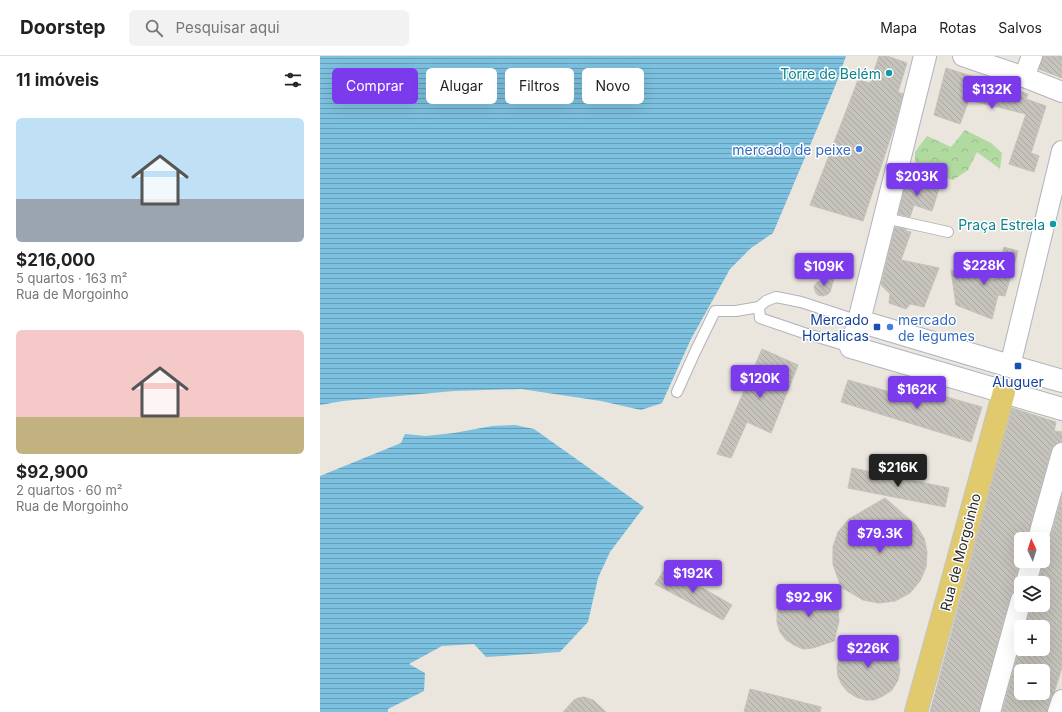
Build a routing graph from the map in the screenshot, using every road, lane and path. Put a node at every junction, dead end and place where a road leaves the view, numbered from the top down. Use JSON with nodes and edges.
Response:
{"nodes":[{"id":1,"x":925,"y":56,"type":"edge"},
{"id":2,"x":962,"y":56,"type":"edge"},
{"id":3,"x":1032,"y":56,"type":"edge"},
{"id":4,"x":1024,"y":77,"type":"junction"},
{"id":5,"x":1062,"y":92,"type":"edge"},
{"id":6,"x":1062,"y":151,"type":"edge"},
{"id":7,"x":885,"y":218,"type":"junction"},
{"id":8,"x":948,"y":232,"type":"dead end"},
{"id":9,"x":759,"y":307,"type":"junction"},
{"id":10,"x":859,"y":321,"type":"junction"},
{"id":11,"x":851,"y":347,"type":"junction"},
{"id":12,"x":1010,"y":366,"type":"junction"},
{"id":13,"x":1062,"y":381,"type":"edge"},
{"id":14,"x":678,"y":392,"type":"dead end"},
{"id":15,"x":1004,"y":392,"type":"junction"},
{"id":16,"x":1062,"y":409,"type":"edge"},
{"id":17,"x":1062,"y":453,"type":"edge"},
{"id":18,"x":1040,"y":532,"type":"edge"},
{"id":19,"x":1018,"y":612,"type":"edge"},
{"id":20,"x":1062,"y":700,"type":"edge"},
{"id":21,"x":916,"y":712,"type":"edge"},
{"id":22,"x":990,"y":712,"type":"edge"},
{"id":23,"x":1058,"y":712,"type":"edge"}],
"edges":[{"from":1,"to":7,"type":"main road"},
{"from":2,"to":4,"type":"street"},
{"from":3,"to":4,"type":"street"},
{"from":4,"to":5,"type":"street"},
{"from":6,"to":12,"type":"street"},
{"from":7,"to":8,"type":"lane"},
{"from":7,"to":10,"type":"main road"},
{"from":9,"to":10,"type":"lane"},
{"from":9,"to":11,"type":"lane"},
{"from":9,"to":14,"type":"lane"},
{"from":10,"to":11,"type":"main road"},
{"from":10,"to":12,"type":"main road"},
{"from":11,"to":15,"type":"main road"},
{"from":12,"to":13,"type":"main road"},
{"from":15,"to":16,"type":"main road"},
{"from":15,"to":21,"type":"main road","name":"Rua de Morgoinho"},
{"from":17,"to":18,"type":"street"},
{"from":19,"to":22,"type":"street"},
{"from":20,"to":23,"type":"street"}]}
